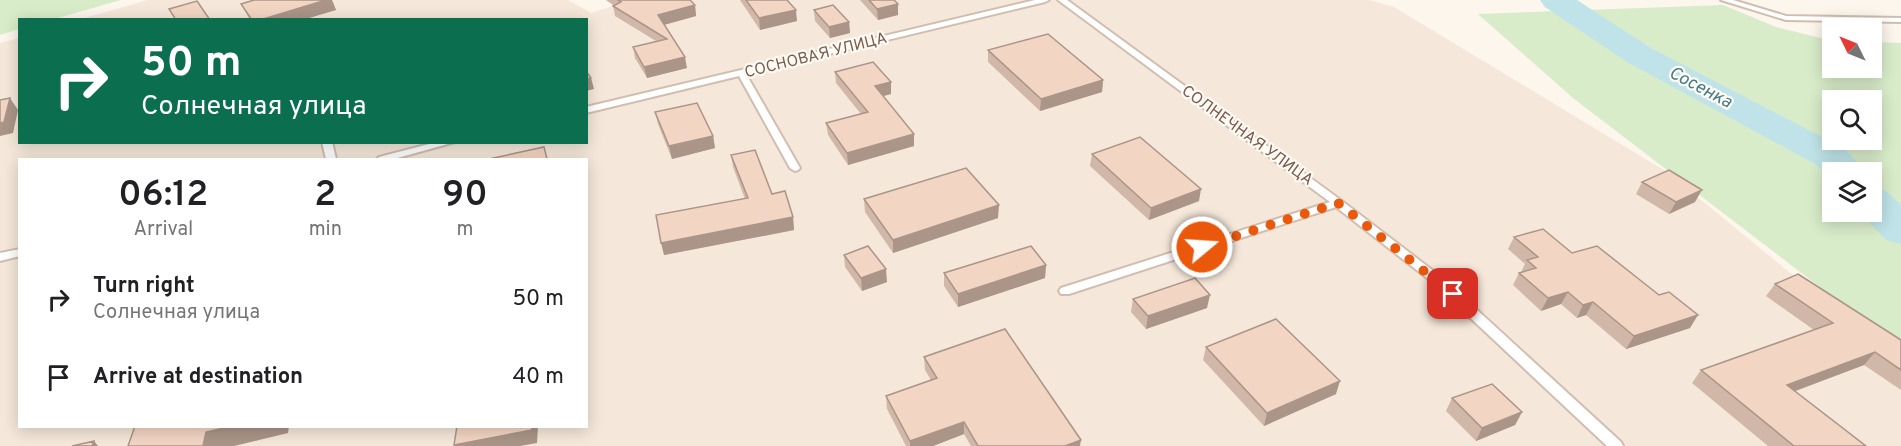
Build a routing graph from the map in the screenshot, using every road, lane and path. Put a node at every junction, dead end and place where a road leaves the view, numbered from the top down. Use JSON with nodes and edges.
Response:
{"nodes":[{"id":1,"x":1045,"y":0,"type":"edge"},
{"id":2,"x":1062,"y":0,"type":"edge"},
{"id":3,"x":1725,"y":0,"type":"edge"},
{"id":4,"x":1901,"y":20,"type":"edge"},
{"id":5,"x":742,"y":74,"type":"junction"},
{"id":6,"x":588,"y":110,"type":"edge"},
{"id":7,"x":444,"y":144,"type":"edge"},
{"id":8,"x":405,"y":156,"type":"edge"},
{"id":9,"x":390,"y":158,"type":"edge"},
{"id":10,"x":795,"y":168,"type":"dead end"},
{"id":11,"x":1338,"y":203,"type":"junction"},
{"id":12,"x":18,"y":252,"type":"edge"},
{"id":13,"x":0,"y":257,"type":"edge"},
{"id":14,"x":1065,"y":291,"type":"dead end"},
{"id":15,"x":1616,"y":446,"type":"edge"}],
"edges":[{"from":1,"to":5,"type":"lane","name":"СОСНОВАЯ УЛИЦА"},
{"from":2,"to":11,"type":"lane","name":"СОЛНЕЧНАЯ УЛИЦА"},
{"from":3,"to":4,"type":"lane"},
{"from":5,"to":6,"type":"lane","name":"СОСНОВАЯ УЛИЦА"},
{"from":5,"to":10,"type":"lane"},
{"from":7,"to":8,"type":"lane"},
{"from":8,"to":9,"type":"lane"},
{"from":11,"to":14,"type":"lane"},
{"from":11,"to":15,"type":"lane","name":"СОЛНЕЧНАЯ УЛИЦА"},
{"from":12,"to":13,"type":"lane"}]}
